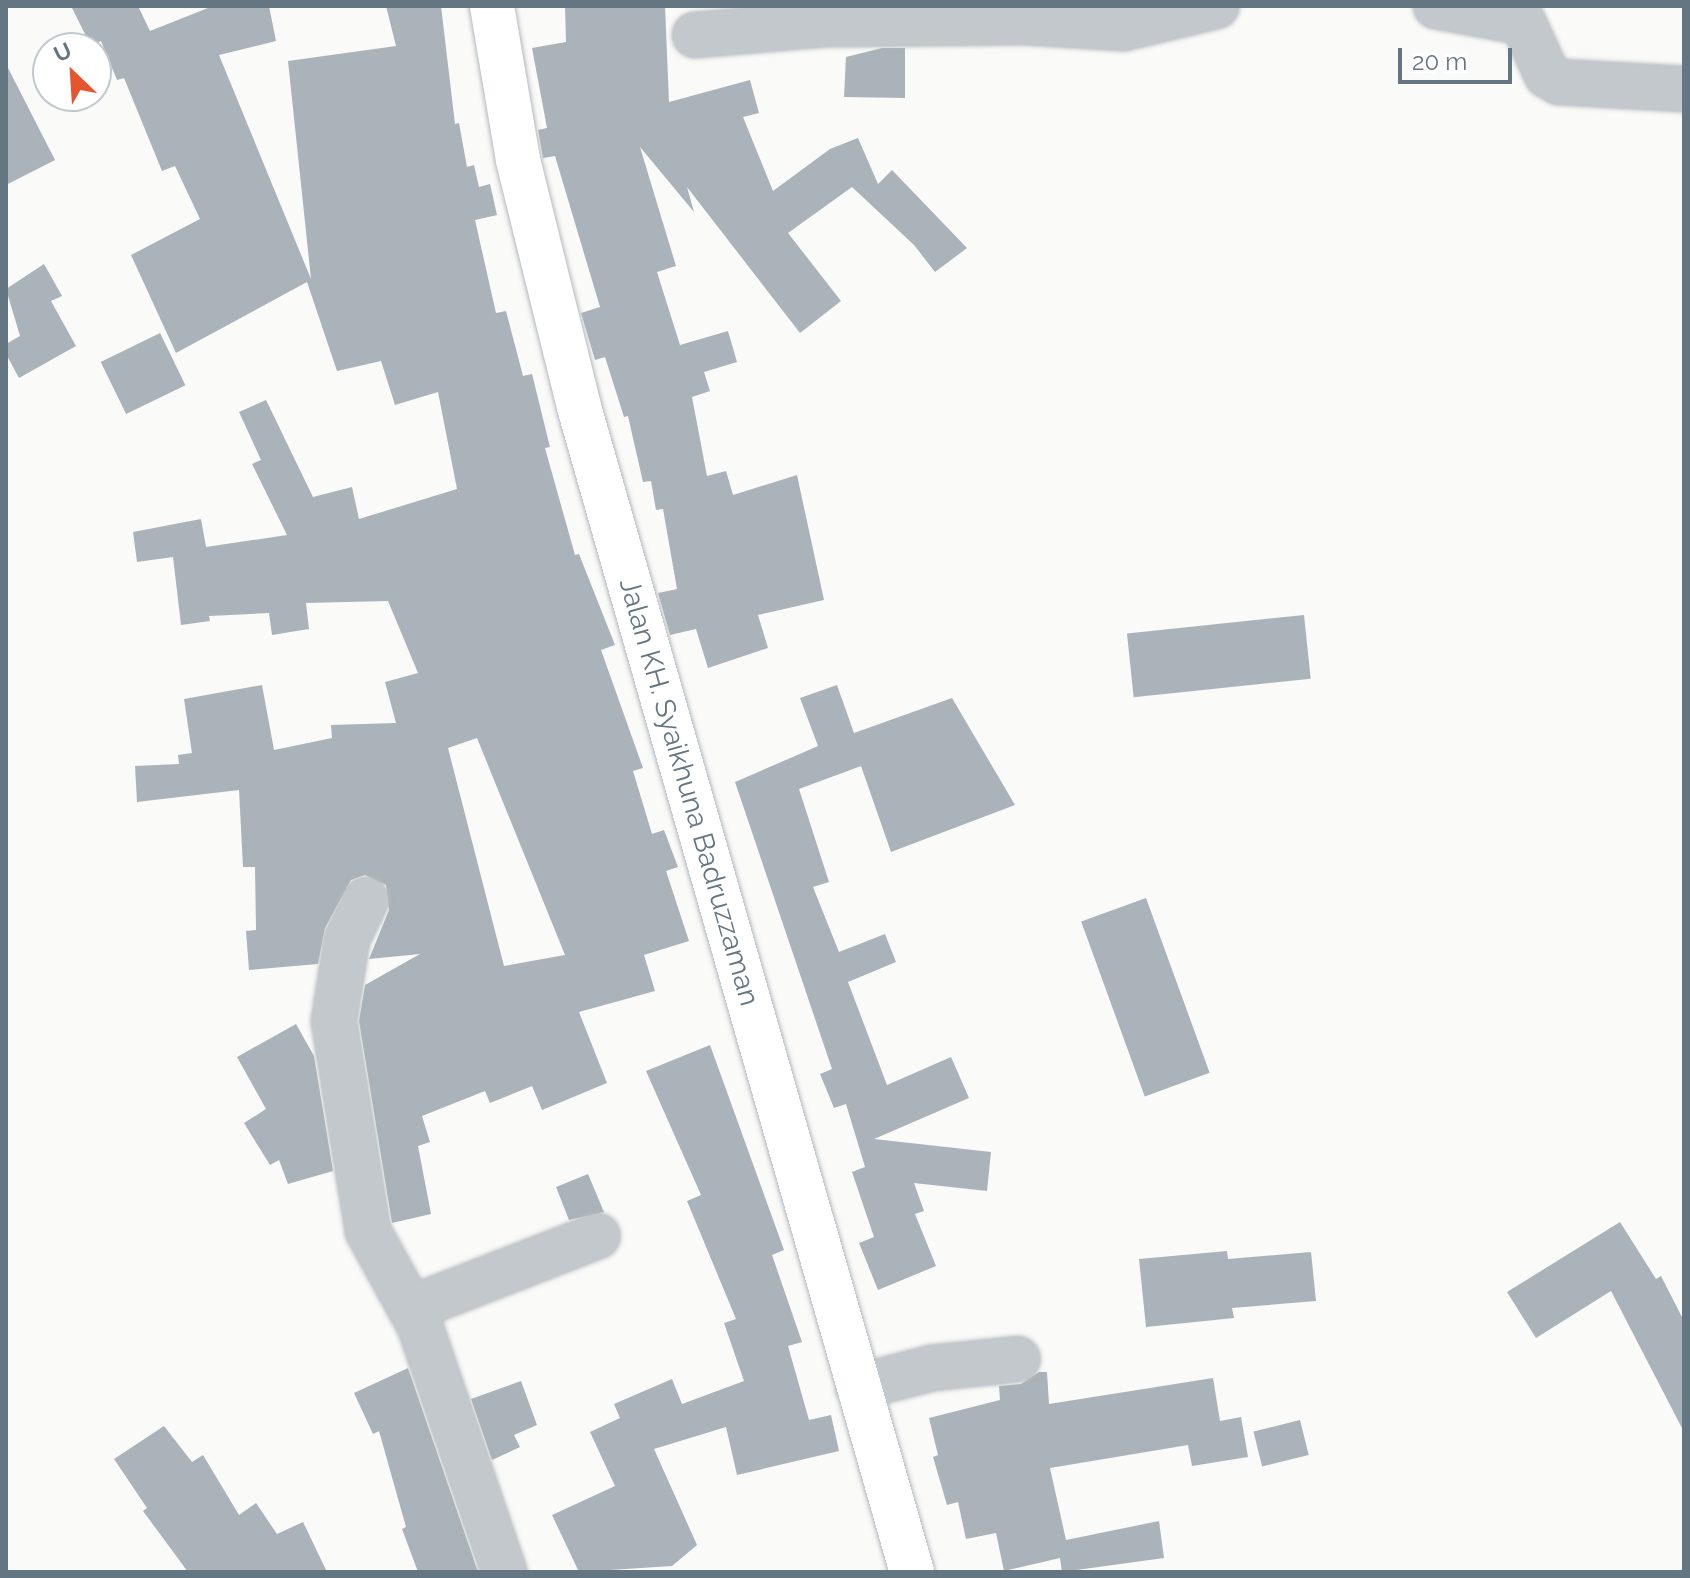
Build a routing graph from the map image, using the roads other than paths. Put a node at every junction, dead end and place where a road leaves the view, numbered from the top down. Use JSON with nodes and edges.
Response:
{"nodes":[{"id":1,"x":492,"y":6,"type":"edge"},
{"id":2,"x":1216,"y":6,"type":"edge"},
{"id":3,"x":1436,"y":6,"type":"edge"},
{"id":4,"x":695,"y":35,"type":"dead end"},
{"id":5,"x":1684,"y":89,"type":"edge"},
{"id":6,"x":366,"y":900,"type":"dead end"},
{"id":7,"x":598,"y":1236,"type":"dead end"},
{"id":8,"x":412,"y":1308,"type":"junction"},
{"id":9,"x":1018,"y":1359,"type":"dead end"},
{"id":10,"x":858,"y":1387,"type":"junction"},
{"id":11,"x":504,"y":1572,"type":"edge"},
{"id":12,"x":912,"y":1572,"type":"edge"}],
"edges":[{"from":1,"to":10,"type":"main road","name":"Jalan KH. Syaikhuna Badruzzaman"},
{"from":2,"to":4,"type":"street"},
{"from":3,"to":5,"type":"street"},
{"from":6,"to":8,"type":"street"},
{"from":7,"to":8,"type":"street"},
{"from":8,"to":11,"type":"street"},
{"from":9,"to":10,"type":"street"},
{"from":10,"to":12,"type":"main road","name":"Jalan KH. Syaikhuna Badruzzaman"}]}
